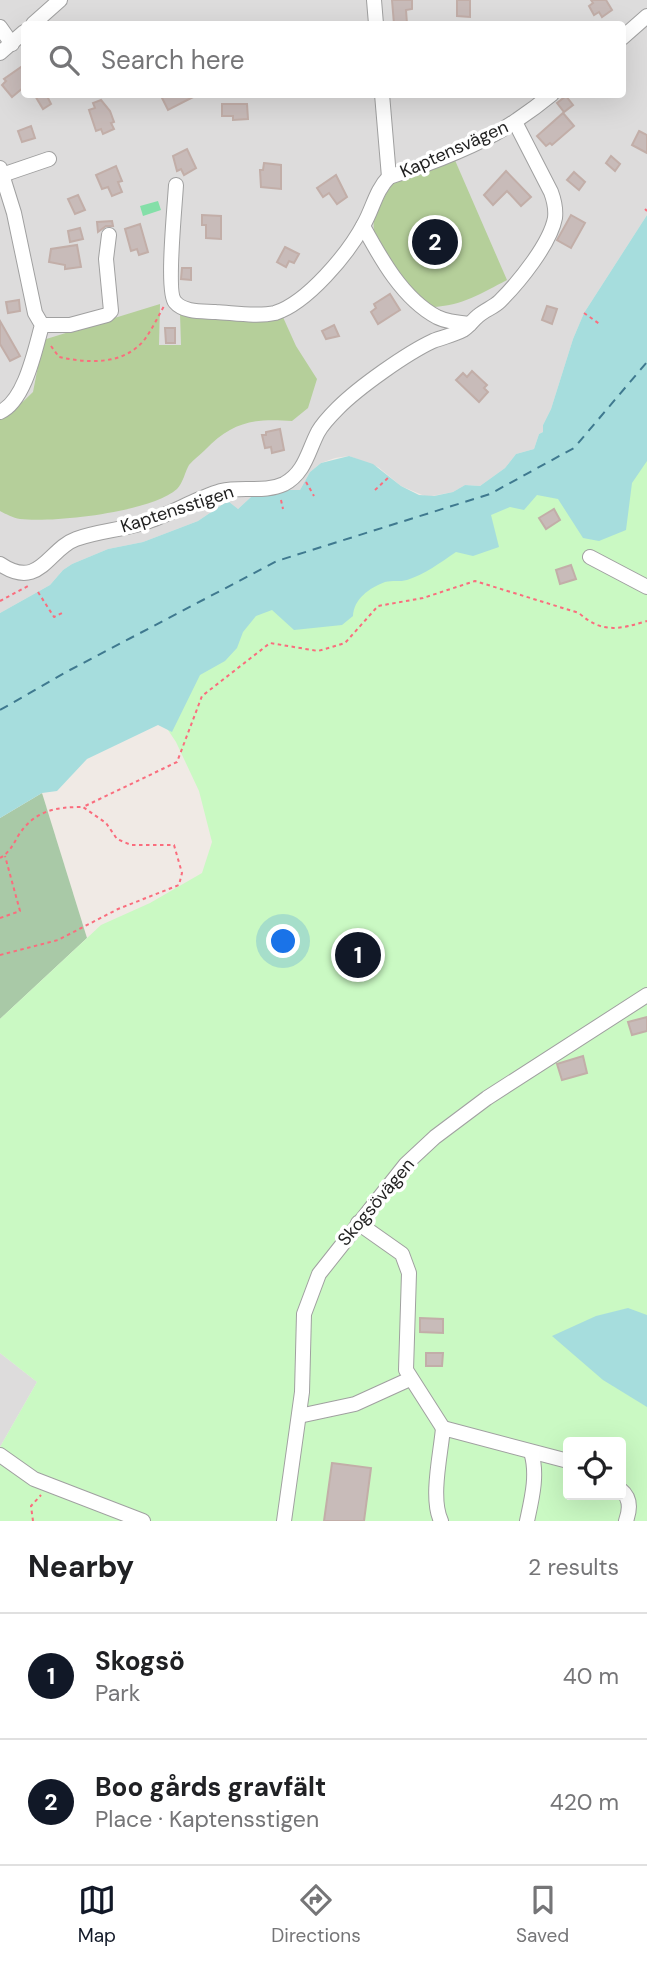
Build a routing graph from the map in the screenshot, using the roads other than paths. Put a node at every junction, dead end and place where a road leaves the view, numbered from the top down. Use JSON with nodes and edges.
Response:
{"nodes":[{"id":1,"x":60,"y":0,"type":"edge"},
{"id":2,"x":374,"y":0,"type":"edge"},
{"id":3,"x":647,"y":16,"type":"edge"},
{"id":4,"x":36,"y":21,"type":"edge"},
{"id":5,"x":376,"y":21,"type":"edge"},
{"id":6,"x":0,"y":27,"type":"edge"},
{"id":7,"x":626,"y":34,"type":"edge"},
{"id":8,"x":21,"y":35,"type":"edge"},
{"id":9,"x":6,"y":48,"type":"edge"},
{"id":10,"x":382,"y":98,"type":"edge"},
{"id":11,"x":547,"y":98,"type":"edge"},
{"id":12,"x":516,"y":122,"type":"junction"},
{"id":13,"x":48,"y":159,"type":"dead end"},
{"id":14,"x":1,"y":171,"type":"edge"},
{"id":15,"x":389,"y":177,"type":"junction"},
{"id":16,"x":176,"y":185,"type":"dead end"},
{"id":17,"x":0,"y":214,"type":"edge"},
{"id":18,"x":17,"y":223,"type":"junction"},
{"id":19,"x":363,"y":226,"type":"junction"},
{"id":20,"x":109,"y":235,"type":"dead end"},
{"id":21,"x":470,"y":324,"type":"junction"},
{"id":22,"x":42,"y":325,"type":"junction"},
{"id":23,"x":0,"y":412,"type":"edge"},
{"id":24,"x":590,"y":557,"type":"dead end"},
{"id":25,"x":0,"y":564,"type":"edge"},
{"id":26,"x":647,"y":587,"type":"edge"},
{"id":27,"x":647,"y":995,"type":"edge"},
{"id":28,"x":358,"y":1223,"type":"junction"},
{"id":29,"x":410,"y":1378,"type":"junction"},
{"id":30,"x":299,"y":1416,"type":"junction"},
{"id":31,"x":443,"y":1428,"type":"junction"},
{"id":32,"x":531,"y":1452,"type":"junction"},
{"id":33,"x":0,"y":1455,"type":"edge"},
{"id":34,"x":563,"y":1460,"type":"edge"},
{"id":35,"x":626,"y":1497,"type":"edge"},
{"id":36,"x":143,"y":1521,"type":"edge"},
{"id":37,"x":284,"y":1521,"type":"edge"},
{"id":38,"x":441,"y":1521,"type":"edge"},
{"id":39,"x":527,"y":1521,"type":"edge"},
{"id":40,"x":626,"y":1521,"type":"edge"}],
"edges":[{"from":1,"to":4,"type":"street"},
{"from":2,"to":5,"type":"street"},
{"from":3,"to":7,"type":"street"},
{"from":6,"to":9,"type":"street"},
{"from":8,"to":9,"type":"street"},
{"from":10,"to":15,"type":"street","name":"Kaptensvägen"},
{"from":11,"to":12,"type":"street","name":"Kaptensvägen"},
{"from":12,"to":15,"type":"street","name":"Kaptensvägen"},
{"from":12,"to":21,"type":"street","name":"Kaptensstigen"},
{"from":13,"to":14,"type":"street"},
{"from":14,"to":18,"type":"street"},
{"from":15,"to":19,"type":"street","name":"Kaptensvägen"},
{"from":16,"to":19,"type":"street","name":"Kaptensvägen"},
{"from":17,"to":18,"type":"street"},
{"from":18,"to":22,"type":"street"},
{"from":19,"to":21,"type":"street"},
{"from":20,"to":22,"type":"street"},
{"from":21,"to":25,"type":"street","name":"Kaptensstigen"},
{"from":22,"to":23,"type":"street"},
{"from":24,"to":26,"type":"street"},
{"from":27,"to":28,"type":"street","name":"Skogsövägen"},
{"from":28,"to":29,"type":"street"},
{"from":28,"to":30,"type":"street","name":"Skogsövägen"},
{"from":29,"to":30,"type":"street"},
{"from":29,"to":31,"type":"street"},
{"from":30,"to":37,"type":"street","name":"Skogsövägen"},
{"from":31,"to":32,"type":"street"},
{"from":31,"to":38,"type":"street"},
{"from":32,"to":34,"type":"street"},
{"from":32,"to":39,"type":"street"},
{"from":33,"to":36,"type":"street"},
{"from":35,"to":40,"type":"street"}]}
